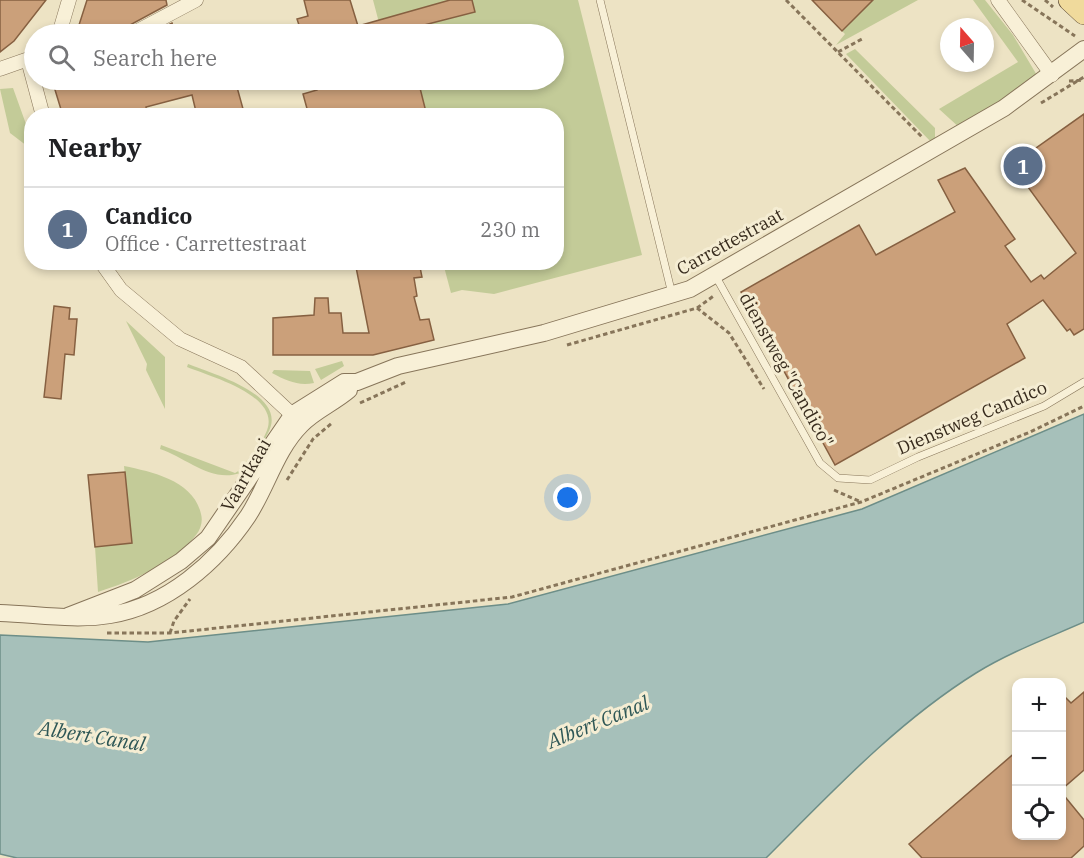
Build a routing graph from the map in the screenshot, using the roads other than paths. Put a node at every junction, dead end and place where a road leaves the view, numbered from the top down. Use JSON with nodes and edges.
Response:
{"nodes":[{"id":1,"x":69,"y":0,"type":"edge"},
{"id":2,"x":196,"y":0,"type":"edge"},
{"id":3,"x":600,"y":0,"type":"edge"},
{"id":4,"x":998,"y":0,"type":"edge"},
{"id":5,"x":1069,"y":0,"type":"edge"},
{"id":6,"x":1084,"y":14,"type":"edge"},
{"id":7,"x":62,"y":24,"type":"edge"},
{"id":8,"x":151,"y":24,"type":"edge"},
{"id":9,"x":1084,"y":49,"type":"edge"},
{"id":10,"x":24,"y":60,"type":"edge"},
{"id":11,"x":0,"y":69,"type":"edge"},
{"id":12,"x":1052,"y":75,"type":"junction"},
{"id":13,"x":38,"y":90,"type":"edge"},
{"id":14,"x":41,"y":108,"type":"edge"},
{"id":15,"x":107,"y":270,"type":"edge"},
{"id":16,"x":715,"y":275,"type":"junction"},
{"id":17,"x":672,"y":294,"type":"junction"},
{"id":18,"x":357,"y":382,"type":"joint"},
{"id":19,"x":1084,"y":382,"type":"edge"},
{"id":20,"x":297,"y":419,"type":"junction"},
{"id":21,"x":870,"y":480,"type":"joint"},
{"id":22,"x":0,"y":613,"type":"edge"}],
"edges":[{"from":1,"to":7,"type":"street"},
{"from":2,"to":8,"type":"street"},
{"from":3,"to":17,"type":"lane"},
{"from":4,"to":12,"type":"street"},
{"from":5,"to":6,"type":"main road"},
{"from":9,"to":12,"type":"street","name":"Carrettestraat"},
{"from":10,"to":11,"type":"street"},
{"from":12,"to":16,"type":"street","name":"Carrettestraat"},
{"from":13,"to":14,"type":"street"},
{"from":15,"to":20,"type":"street"},
{"from":16,"to":17,"type":"street","name":"Carrettestraat"},
{"from":16,"to":21,"type":"lane","name":"dienstweg \"Candico\""},
{"from":17,"to":18,"type":"street","name":"Carrettestraat"},
{"from":18,"to":20,"type":"street","name":"Vaartkaai"},
{"from":19,"to":21,"type":"lane","name":"Dienstweg Candico"},
{"from":20,"to":22,"type":"street","name":"Vaartkaai"}]}
